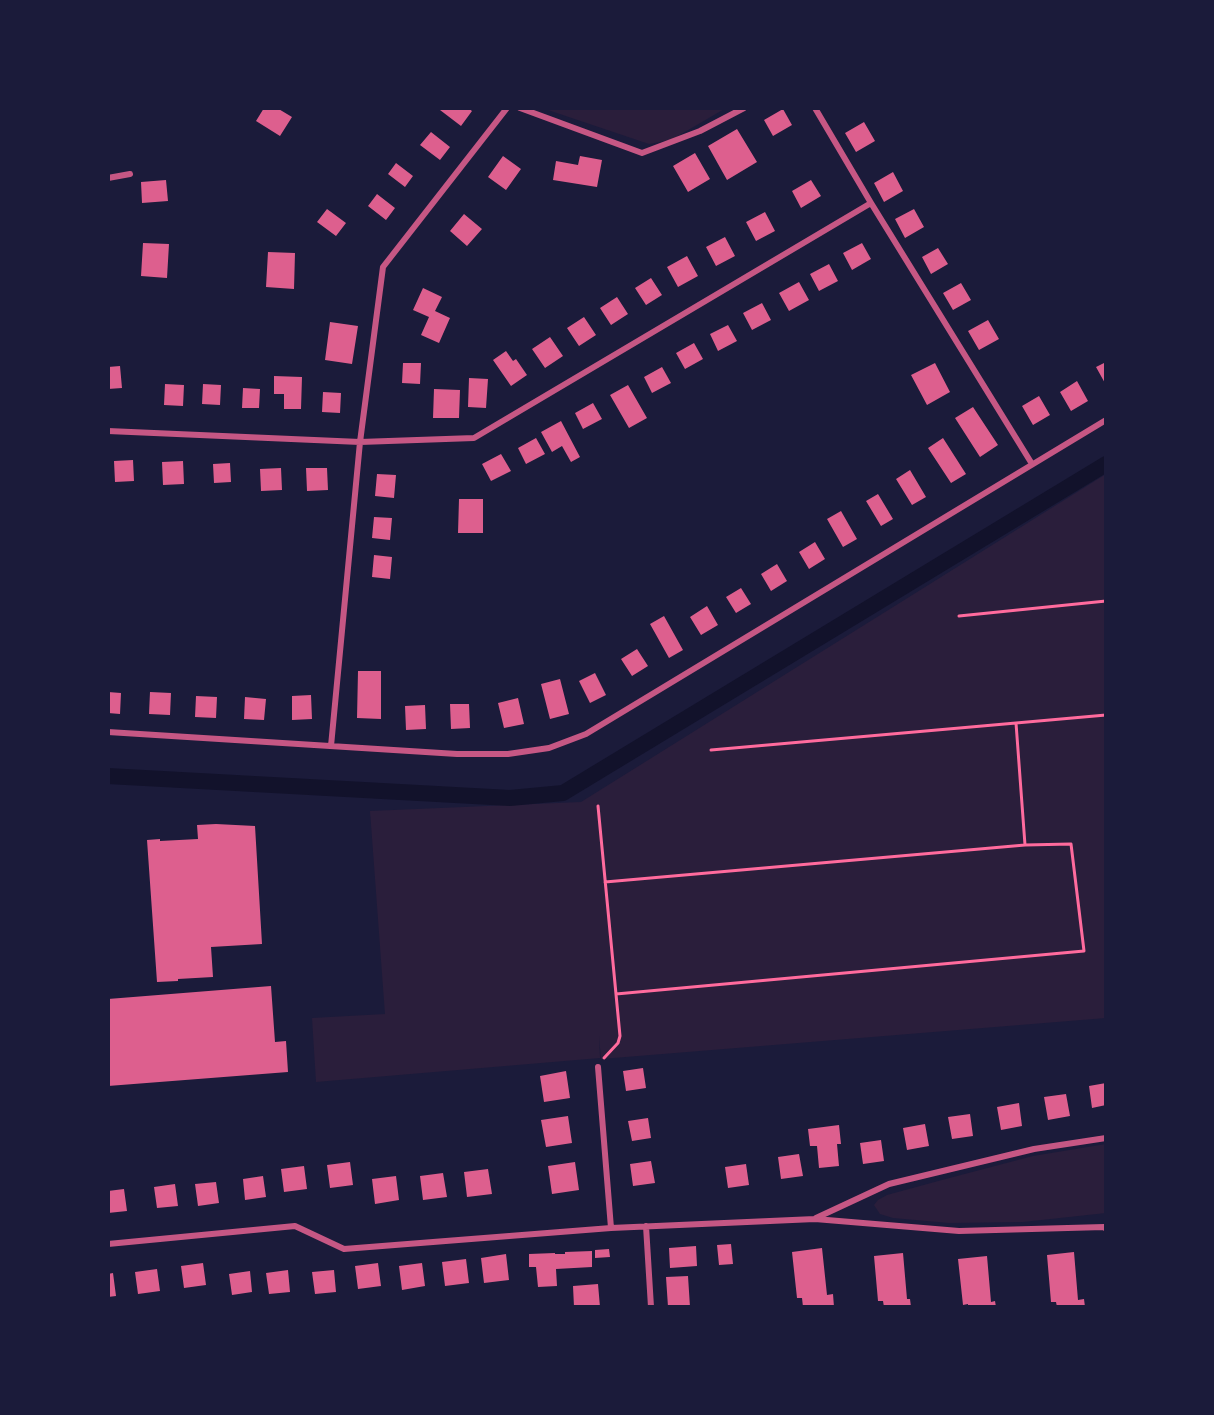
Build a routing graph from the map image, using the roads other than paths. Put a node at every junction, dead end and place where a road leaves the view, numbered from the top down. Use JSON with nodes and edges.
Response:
{"nodes":[{"id":1,"x":507,"y":108,"type":"edge"},
{"id":2,"x":520,"y":108,"type":"edge"},
{"id":3,"x":744,"y":108,"type":"edge"},
{"id":4,"x":815,"y":108,"type":"edge"},
{"id":5,"x":130,"y":174,"type":"dead end"},
{"id":6,"x":108,"y":178,"type":"edge"},
{"id":7,"x":871,"y":203,"type":"junction"},
{"id":8,"x":1106,"y":420,"type":"edge"},
{"id":9,"x":108,"y":430,"type":"edge"},
{"id":10,"x":360,"y":442,"type":"junction"},
{"id":11,"x":1032,"y":464,"type":"junction"},
{"id":12,"x":108,"y":732,"type":"edge"},
{"id":13,"x":331,"y":746,"type":"junction"},
{"id":14,"x":598,"y":1067,"type":"road end"},
{"id":15,"x":1106,"y":1138,"type":"edge"},
{"id":16,"x":815,"y":1218,"type":"junction"},
{"id":17,"x":646,"y":1226,"type":"junction"},
{"id":18,"x":611,"y":1228,"type":"junction"},
{"id":19,"x":1106,"y":1229,"type":"edge"},
{"id":20,"x":108,"y":1244,"type":"edge"},
{"id":21,"x":651,"y":1307,"type":"edge"}],
"edges":[{"from":1,"to":10,"type":"street"},
{"from":2,"to":3,"type":"street"},
{"from":4,"to":7,"type":"street"},
{"from":5,"to":6,"type":"street"},
{"from":7,"to":10,"type":"street"},
{"from":7,"to":11,"type":"street"},
{"from":8,"to":11,"type":"street"},
{"from":9,"to":10,"type":"street"},
{"from":10,"to":13,"type":"street"},
{"from":11,"to":13,"type":"street"},
{"from":12,"to":13,"type":"street"},
{"from":14,"to":18,"type":"street"},
{"from":15,"to":16,"type":"street"},
{"from":16,"to":17,"type":"street"},
{"from":16,"to":19,"type":"street"},
{"from":17,"to":18,"type":"street"},
{"from":17,"to":21,"type":"street"},
{"from":18,"to":20,"type":"street"}]}
